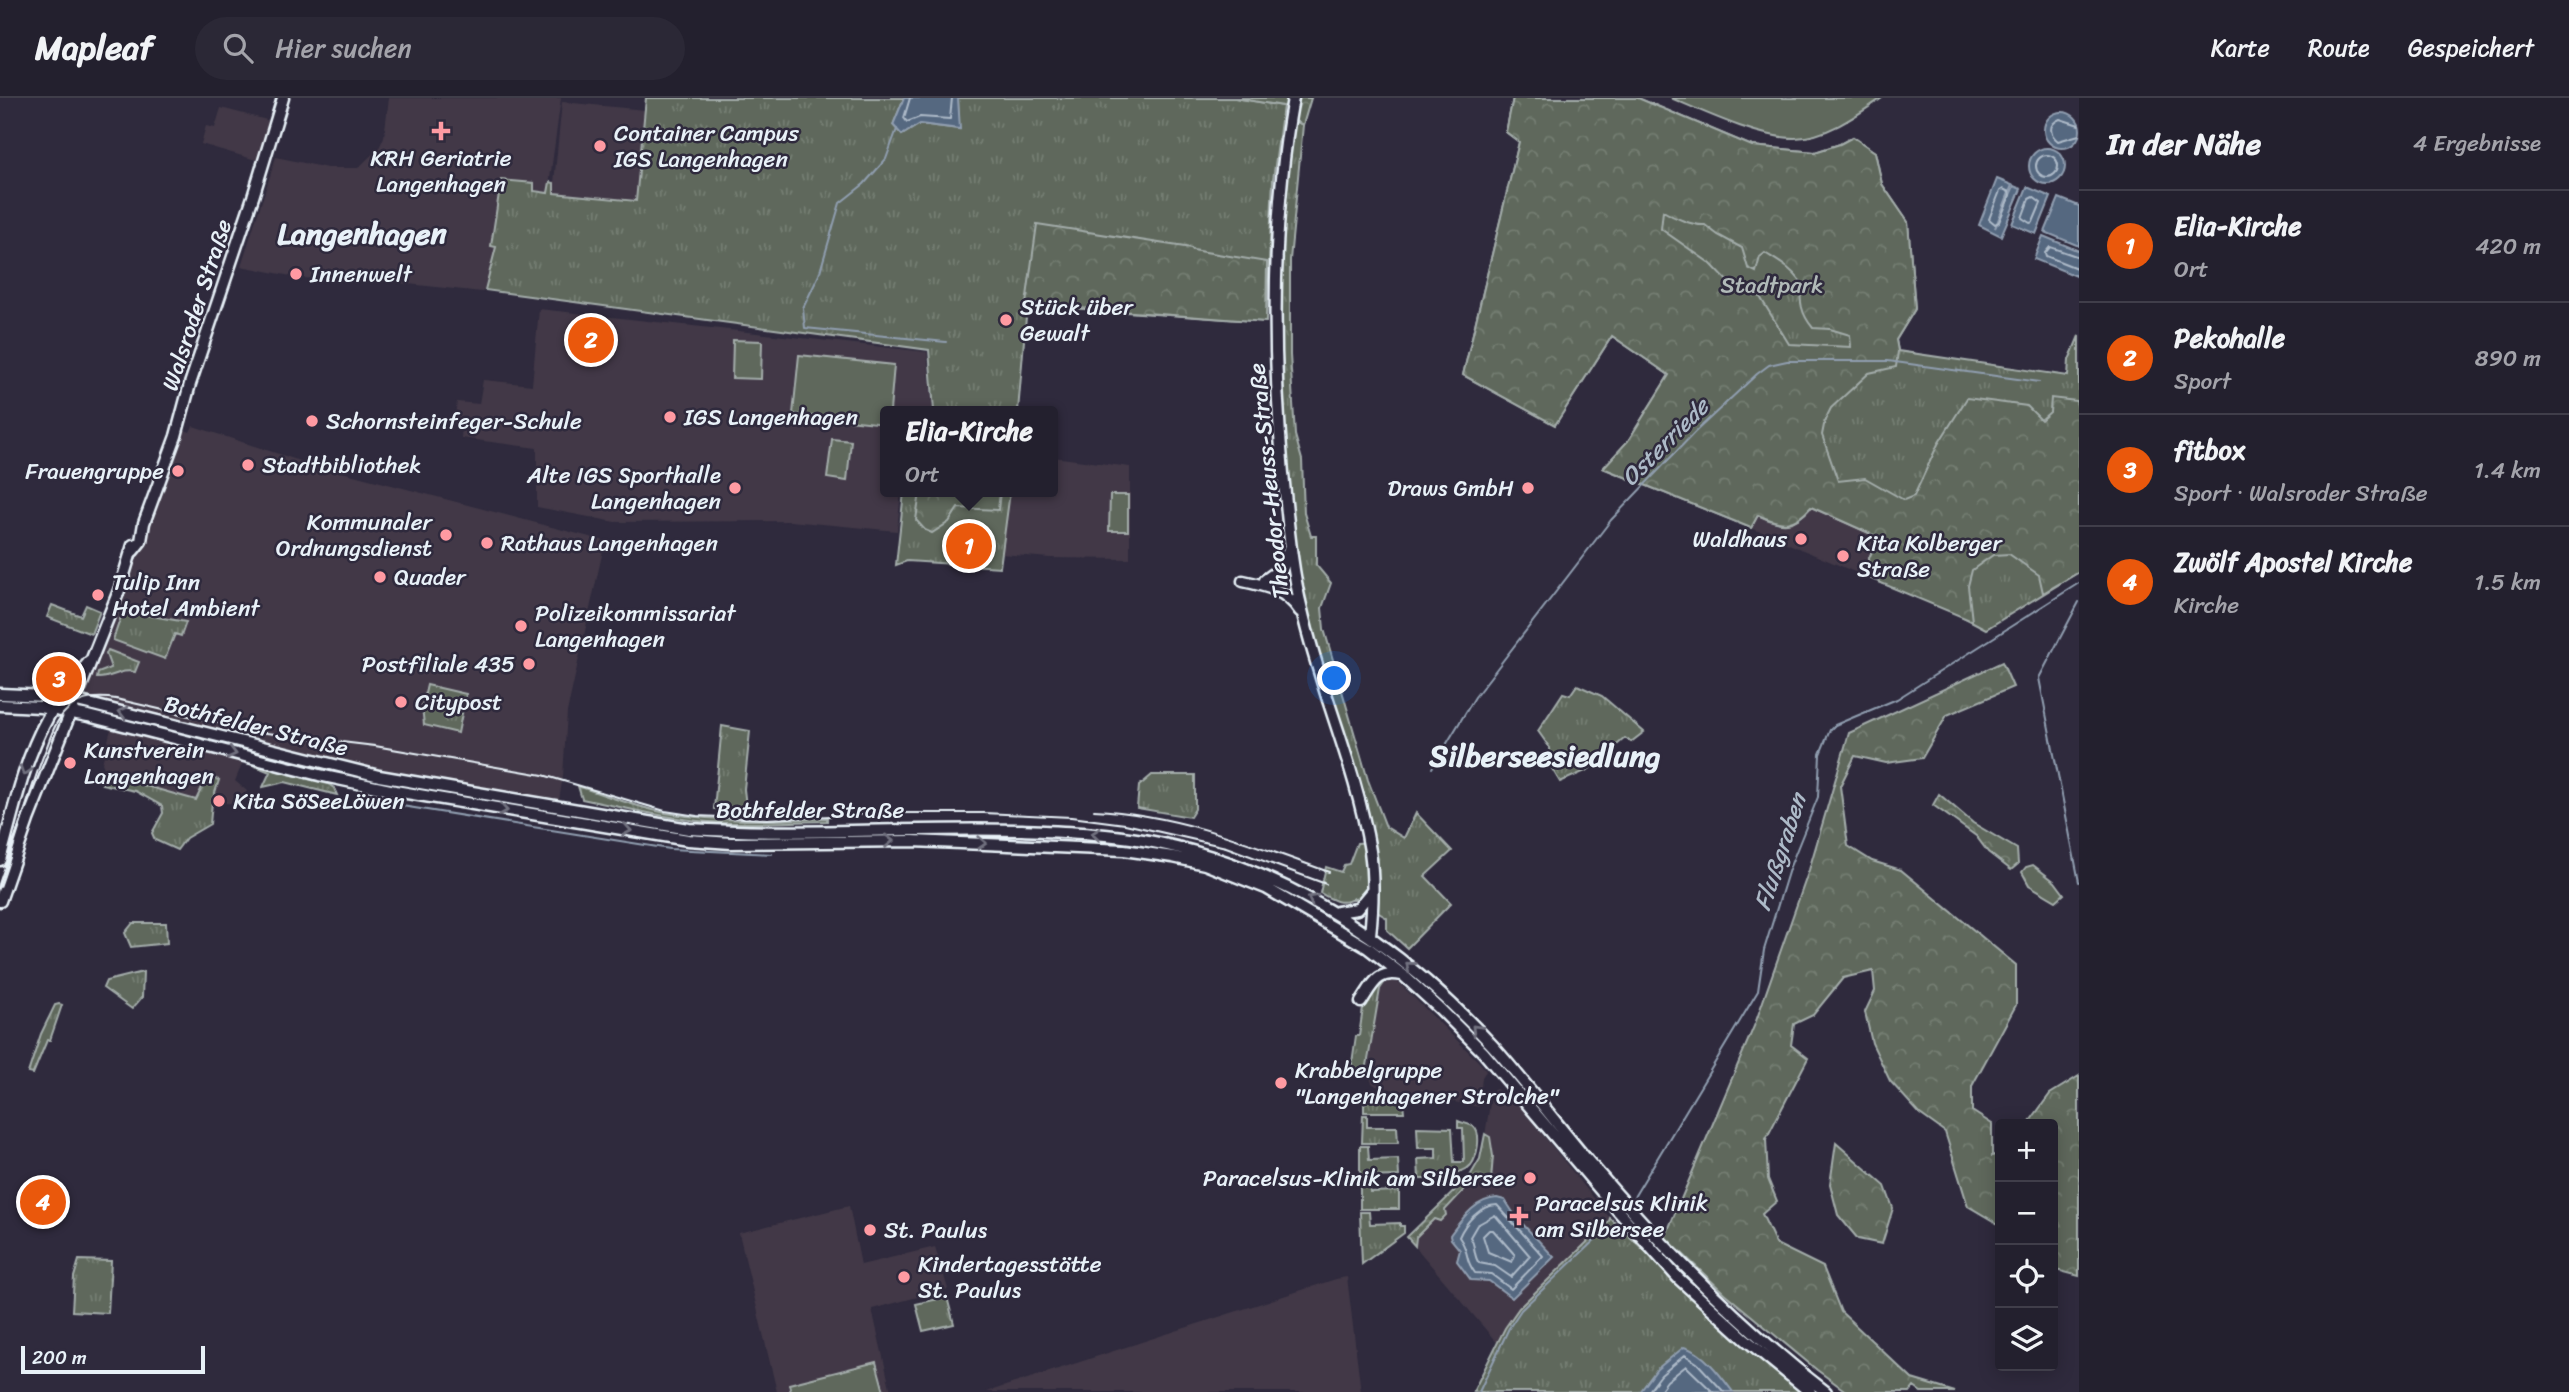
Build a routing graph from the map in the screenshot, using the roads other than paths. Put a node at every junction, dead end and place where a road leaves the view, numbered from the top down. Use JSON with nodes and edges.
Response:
{"nodes":[{"id":1,"x":283,"y":98,"type":"edge"},
{"id":2,"x":1293,"y":98,"type":"edge"},
{"id":3,"x":1290,"y":545,"type":"junction"},
{"id":4,"x":1265,"y":580,"type":"dead end"},
{"id":5,"x":1243,"y":581,"type":"dead end"},
{"id":6,"x":1302,"y":614,"type":"junction"},
{"id":7,"x":94,"y":656,"type":"junction"},
{"id":8,"x":0,"y":695,"type":"edge"},
{"id":9,"x":60,"y":698,"type":"junction"},
{"id":10,"x":76,"y":701,"type":"junction"},
{"id":11,"x":0,"y":705,"type":"edge"},
{"id":12,"x":53,"y":709,"type":"junction"},
{"id":13,"x":71,"y":712,"type":"junction"},
{"id":14,"x":0,"y":860,"type":"edge"},
{"id":15,"x":1373,"y":891,"type":"junction"},
{"id":16,"x":0,"y":901,"type":"edge"},
{"id":17,"x":1333,"y":911,"type":"junction"},
{"id":18,"x":1370,"y":935,"type":"junction"},
{"id":19,"x":1404,"y":976,"type":"junction"},
{"id":20,"x":1360,"y":1002,"type":"dead end"},
{"id":21,"x":1499,"y":1062,"type":"junction"},
{"id":22,"x":1810,"y":1392,"type":"edge"},
{"id":23,"x":1826,"y":1392,"type":"edge"}],
"edges":[{"from":1,"to":7,"type":"main road","name":"Walsroder Straße"},
{"from":2,"to":3,"type":"main road","name":"Theodor-Heuss-Straße"},
{"from":3,"to":4,"type":"main road"},
{"from":3,"to":6,"type":"main road","name":"Theodor-Heuss-Straße"},
{"from":5,"to":6,"type":"main road"},
{"from":6,"to":15,"type":"main road","name":"Theodor-Heuss-Straße"},
{"from":7,"to":9,"type":"main road","name":"Walsroder Straße"},
{"from":7,"to":10,"type":"main road","name":"Walsroder Straße"},
{"from":8,"to":9,"type":"main road","name":"Bothfelder Straße"},
{"from":9,"to":10,"type":"main road","name":"Bothfelder Straße"},
{"from":9,"to":12,"type":"main road","name":"Walsroder Straße"},
{"from":10,"to":13,"type":"main road","name":"Walsroder Straße"},
{"from":17,"to":10,"type":"main road","name":"Bothfelder Straße","one_way":true},
{"from":11,"to":12,"type":"main road","name":"Bothfelder Straße"},
{"from":12,"to":13,"type":"main road","name":"Bothfelder Straße"},
{"from":12,"to":14,"type":"main road","name":"Walsroder Straße","one_way":true},
{"from":13,"to":16,"type":"main road","name":"Walsroder Straße"},
{"from":13,"to":19,"type":"main road","name":"Bothfelder Straße","one_way":true},
{"from":15,"to":17,"type":"main road"},
{"from":15,"to":18,"type":"main road","name":"Theodor-Heuss-Straße"},
{"from":17,"to":18,"type":"main road","name":"Bothfelder Straße"},
{"from":21,"to":18,"type":"main road","name":"Bothfelder Straße","one_way":true},
{"from":19,"to":20,"type":"main road"},
{"from":19,"to":21,"type":"main road","name":"Bothfelder Straße"},
{"from":21,"to":22,"type":"main road"},
{"from":21,"to":23,"type":"main road"}]}
